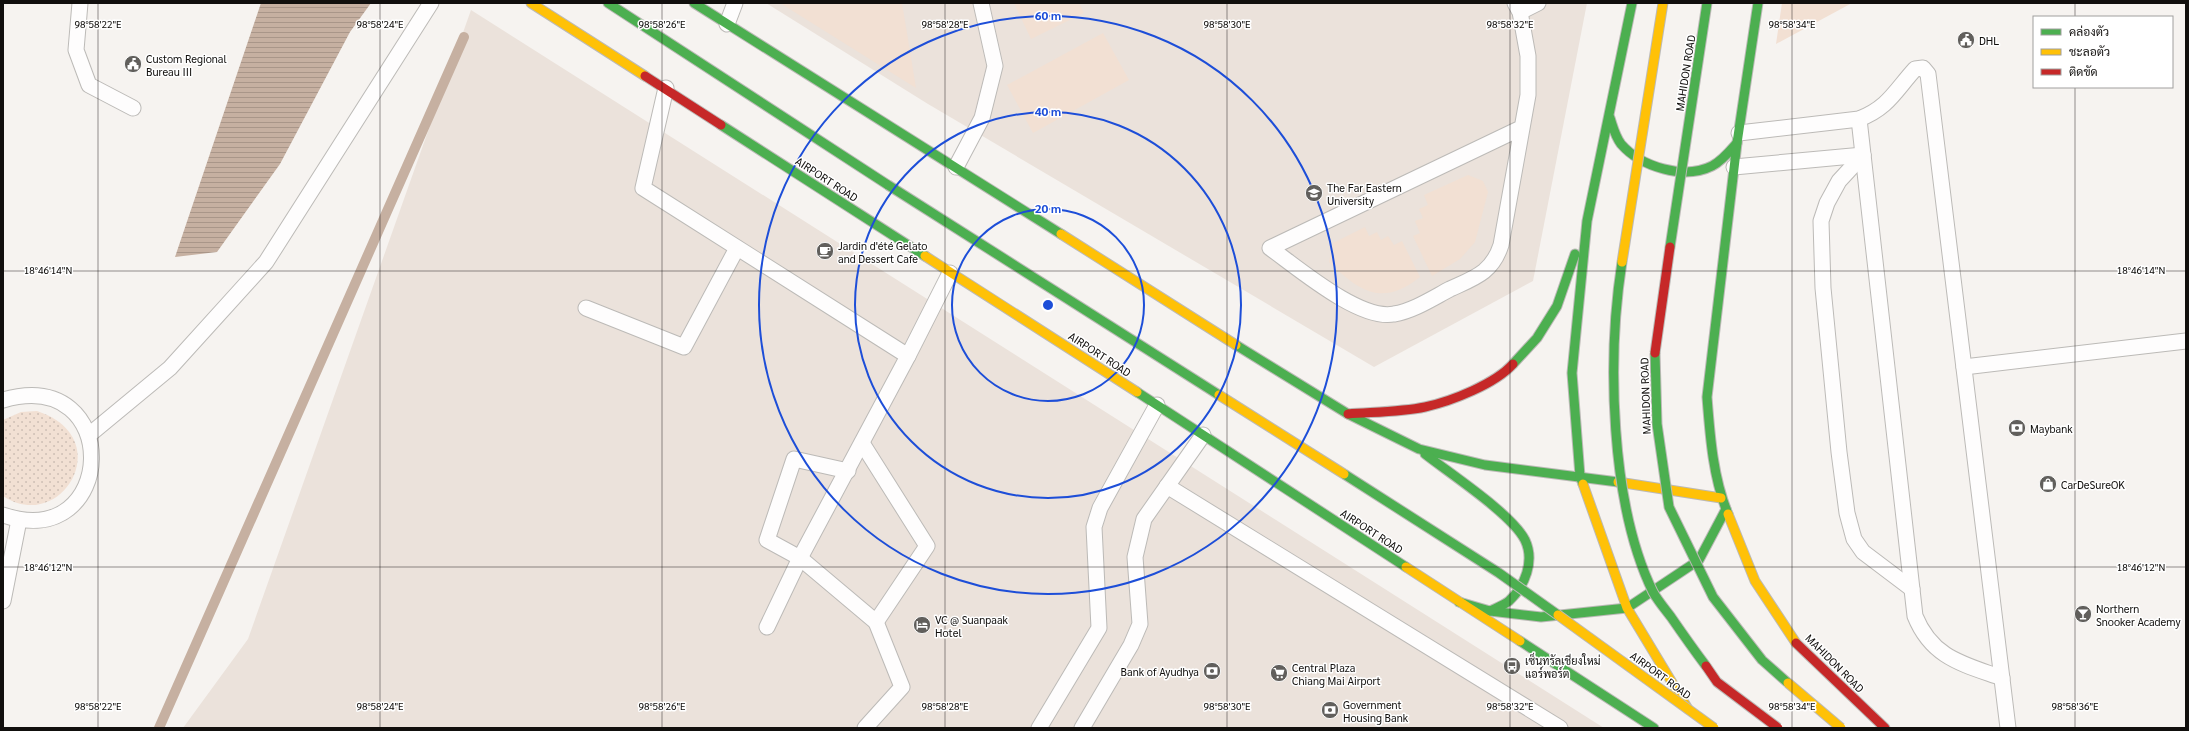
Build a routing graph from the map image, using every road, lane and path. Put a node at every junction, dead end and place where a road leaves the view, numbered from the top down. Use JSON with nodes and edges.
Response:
{"nodes":[{"id":1,"x":80,"y":3,"type":"edge"},
{"id":2,"x":431,"y":3,"type":"edge"},
{"id":3,"x":531,"y":3,"type":"edge"},
{"id":4,"x":608,"y":3,"type":"edge"},
{"id":5,"x":694,"y":3,"type":"edge"},
{"id":6,"x":735,"y":3,"type":"edge"},
{"id":7,"x":981,"y":3,"type":"edge"},
{"id":8,"x":1538,"y":3,"type":"edge"},
{"id":9,"x":1632,"y":3,"type":"edge"},
{"id":10,"x":1663,"y":3,"type":"edge"},
{"id":11,"x":1707,"y":3,"type":"edge"},
{"id":12,"x":1758,"y":3,"type":"edge"},
{"id":13,"x":1518,"y":8,"type":"edge"},
{"id":14,"x":727,"y":24,"type":"junction"},
{"id":15,"x":666,"y":88,"type":"junction"},
{"id":16,"x":133,"y":108,"type":"dead end"},
{"id":17,"x":1610,"y":118,"type":"junction"},
{"id":18,"x":1859,"y":119,"type":"junction"},
{"id":19,"x":1521,"y":128,"type":"junction"},
{"id":20,"x":1738,"y":138,"type":"junction"},
{"id":21,"x":1863,"y":155,"type":"junction"},
{"id":22,"x":1734,"y":167,"type":"junction"},
{"id":23,"x":956,"y":168,"type":"junction"},
{"id":24,"x":1587,"y":221,"type":"junction"},
{"id":25,"x":737,"y":248,"type":"junction"},
{"id":26,"x":950,"y":273,"type":"junction"},
{"id":27,"x":586,"y":308,"type":"dead end"},
{"id":28,"x":2186,"y":341,"type":"edge"},
{"id":29,"x":908,"y":356,"type":"junction"},
{"id":30,"x":1964,"y":366,"type":"junction"},
{"id":31,"x":3,"y":400,"type":"edge"},
{"id":32,"x":1157,"y":405,"type":"junction"},
{"id":33,"x":1348,"y":414,"type":"junction"},
{"id":34,"x":89,"y":435,"type":"junction"},
{"id":35,"x":1203,"y":435,"type":"junction"},
{"id":36,"x":862,"y":443,"type":"junction"},
{"id":37,"x":1419,"y":449,"type":"junction"},
{"id":38,"x":848,"y":471,"type":"junction"},
{"id":39,"x":1580,"y":476,"type":"junction"},
{"id":40,"x":1167,"y":486,"type":"junction"},
{"id":41,"x":1721,"y":498,"type":"junction"},
{"id":42,"x":1726,"y":508,"type":"junction"},
{"id":43,"x":3,"y":515,"type":"edge"},
{"id":44,"x":19,"y":520,"type":"junction"},
{"id":45,"x":3,"y":527,"type":"edge"},
{"id":46,"x":800,"y":558,"type":"junction"},
{"id":47,"x":1912,"y":589,"type":"junction"},
{"id":48,"x":3,"y":601,"type":"edge"},
{"id":49,"x":1459,"y":602,"type":"junction"},
{"id":50,"x":1627,"y":608,"type":"junction"},
{"id":51,"x":1490,"y":611,"type":"junction"},
{"id":52,"x":876,"y":622,"type":"junction"},
{"id":53,"x":767,"y":627,"type":"dead end"},
{"id":54,"x":2002,"y":678,"type":"junction"},
{"id":55,"x":865,"y":728,"type":"edge"},
{"id":56,"x":1038,"y":728,"type":"edge"},
{"id":57,"x":1082,"y":728,"type":"edge"},
{"id":58,"x":1560,"y":728,"type":"edge"},
{"id":59,"x":1654,"y":728,"type":"edge"},
{"id":60,"x":1701,"y":728,"type":"edge"},
{"id":61,"x":1714,"y":728,"type":"edge"},
{"id":62,"x":1778,"y":728,"type":"edge"},
{"id":63,"x":1841,"y":728,"type":"edge"},
{"id":64,"x":1884,"y":728,"type":"edge"},
{"id":65,"x":2008,"y":728,"type":"edge"}],
"edges":[{"from":1,"to":16,"type":"lane"},
{"from":2,"to":34,"type":"lane"},
{"from":3,"to":15,"type":"main road","name":"AIRPORT ROAD"},
{"from":4,"to":61,"type":"main road","name":"AIRPORT ROAD","bridge":true},
{"from":5,"to":14,"type":"main road"},
{"from":6,"to":14,"type":"lane"},
{"from":7,"to":23,"type":"lane"},
{"from":8,"to":13,"type":"lane"},
{"from":9,"to":17,"type":"main road"},
{"from":10,"to":62,"type":"main road","bridge":true},
{"from":11,"to":63,"type":"main road","name":"MAHIDON ROAD","bridge":true},
{"from":12,"to":20,"type":"main road","name":"MAHIDON ROAD"},
{"from":13,"to":19,"type":"lane"},
{"from":14,"to":23,"type":"main road"},
{"from":15,"to":25,"type":"lane"},
{"from":15,"to":26,"type":"main road","name":"AIRPORT ROAD"},
{"from":17,"to":20,"type":"main road"},
{"from":17,"to":24,"type":"main road"},
{"from":18,"to":20,"type":"lane"},
{"from":18,"to":21,"type":"lane"},
{"from":18,"to":30,"type":"lane"},
{"from":19,"to":19,"type":"lane"},
{"from":20,"to":22,"type":"main road","name":"MAHIDON ROAD"},
{"from":21,"to":22,"type":"lane"},
{"from":21,"to":47,"type":"lane"},
{"from":21,"to":47,"type":"lane"},
{"from":22,"to":41,"type":"main road","name":"MAHIDON ROAD"},
{"from":23,"to":33,"type":"main road"},
{"from":24,"to":33,"type":"main road"},
{"from":24,"to":39,"type":"main road"},
{"from":25,"to":27,"type":"lane"},
{"from":25,"to":29,"type":"lane"},
{"from":26,"to":29,"type":"lane"},
{"from":26,"to":32,"type":"main road","name":"AIRPORT ROAD"},
{"from":28,"to":30,"type":"lane"},
{"from":29,"to":36,"type":"lane"},
{"from":30,"to":54,"type":"lane"},
{"from":31,"to":34,"type":"lane"},
{"from":32,"to":35,"type":"main road","name":"AIRPORT ROAD"},
{"from":32,"to":56,"type":"lane"},
{"from":33,"to":37,"type":"main road"},
{"from":34,"to":44,"type":"lane"},
{"from":35,"to":40,"type":"lane"},
{"from":35,"to":49,"type":"main road","name":"AIRPORT ROAD"},
{"from":36,"to":38,"type":"lane"},
{"from":36,"to":52,"type":"lane"},
{"from":37,"to":39,"type":"main road"},
{"from":37,"to":51,"type":"main road"},
{"from":38,"to":46,"type":"lane"},
{"from":38,"to":46,"type":"lane"},
{"from":39,"to":41,"type":"main road"},
{"from":39,"to":50,"type":"main road"},
{"from":40,"to":57,"type":"lane"},
{"from":40,"to":58,"type":"lane"},
{"from":41,"to":42,"type":"main road","name":"MAHIDON ROAD"},
{"from":42,"to":50,"type":"main road"},
{"from":42,"to":64,"type":"main road","name":"MAHIDON ROAD"},
{"from":43,"to":44,"type":"lane"},
{"from":44,"to":45,"type":"lane"},
{"from":44,"to":48,"type":"lane"},
{"from":46,"to":52,"type":"lane"},
{"from":46,"to":53,"type":"lane"},
{"from":47,"to":54,"type":"lane"},
{"from":49,"to":51,"type":"main road"},
{"from":49,"to":59,"type":"main road","name":"AIRPORT ROAD"},
{"from":50,"to":51,"type":"main road"},
{"from":50,"to":60,"type":"main road"},
{"from":52,"to":55,"type":"lane"},
{"from":54,"to":65,"type":"lane"}]}
